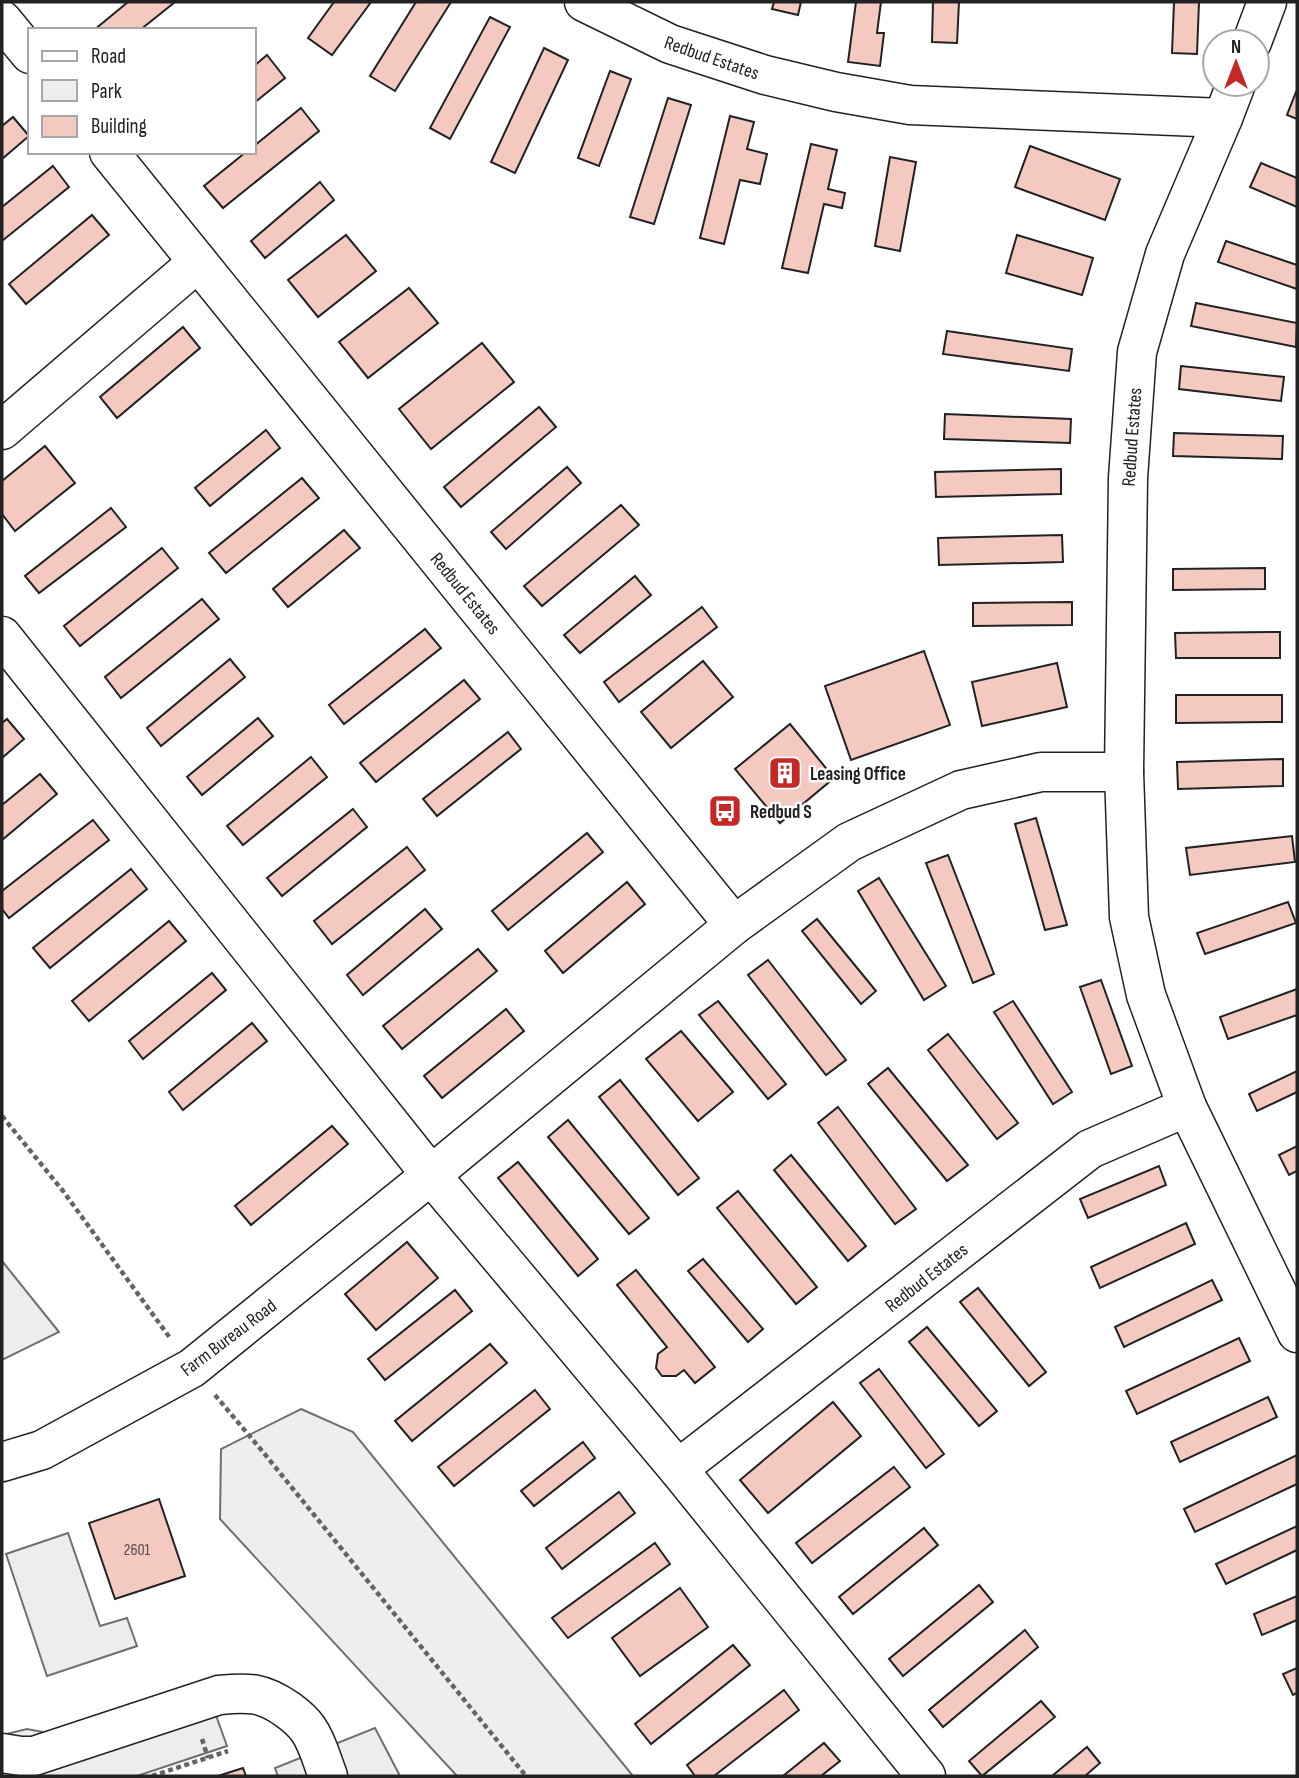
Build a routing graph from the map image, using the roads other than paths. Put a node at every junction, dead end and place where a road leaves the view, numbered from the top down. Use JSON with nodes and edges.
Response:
{"nodes":[{"id":1,"x":584,"y":2,"type":"edge"},
{"id":2,"x":1267,"y":2,"type":"edge"},
{"id":3,"x":2,"y":20,"type":"edge"},
{"id":4,"x":1257,"y":28,"type":"edge"},
{"id":5,"x":28,"y":52,"type":"edge"},
{"id":6,"x":1229,"y":101,"type":"edge"},
{"id":7,"x":111,"y":154,"type":"edge"},
{"id":8,"x":198,"y":262,"type":"junction"},
{"id":9,"x":2,"y":430,"type":"edge"},
{"id":10,"x":2,"y":636,"type":"edge"},
{"id":11,"x":1124,"y":772,"type":"junction"},
{"id":12,"x":734,"y":925,"type":"junction"},
{"id":13,"x":1187,"y":1107,"type":"junction"},
{"id":14,"x":431,"y":1175,"type":"junction"},
{"id":15,"x":1297,"y":1333,"type":"edge"},
{"id":16,"x":2,"y":1462,"type":"edge"},
{"id":17,"x":678,"y":1469,"type":"junction"},
{"id":18,"x":2,"y":1753,"type":"edge"},
{"id":19,"x":328,"y":1776,"type":"edge"},
{"id":20,"x":926,"y":1776,"type":"edge"}],
"edges":[{"from":1,"to":6,"type":"street","name":"Redbud Estates"},
{"from":2,"to":4,"type":"street"},
{"from":3,"to":5,"type":"street"},
{"from":6,"to":11,"type":"street","name":"Redbud Estates"},
{"from":7,"to":8,"type":"street","name":"Redbud Estates"},
{"from":8,"to":9,"type":"street"},
{"from":8,"to":12,"type":"street","name":"Redbud Estates"},
{"from":10,"to":14,"type":"street"},
{"from":11,"to":12,"type":"street"},
{"from":11,"to":13,"type":"street","name":"Redbud Estates"},
{"from":12,"to":14,"type":"street"},
{"from":13,"to":15,"type":"street","name":"Redbud Estates"},
{"from":13,"to":17,"type":"street","name":"Redbud Estates"},
{"from":14,"to":16,"type":"street","name":"Farm Bureau Road"},
{"from":14,"to":17,"type":"street"},
{"from":17,"to":20,"type":"street"},
{"from":18,"to":19,"type":"street"}]}
